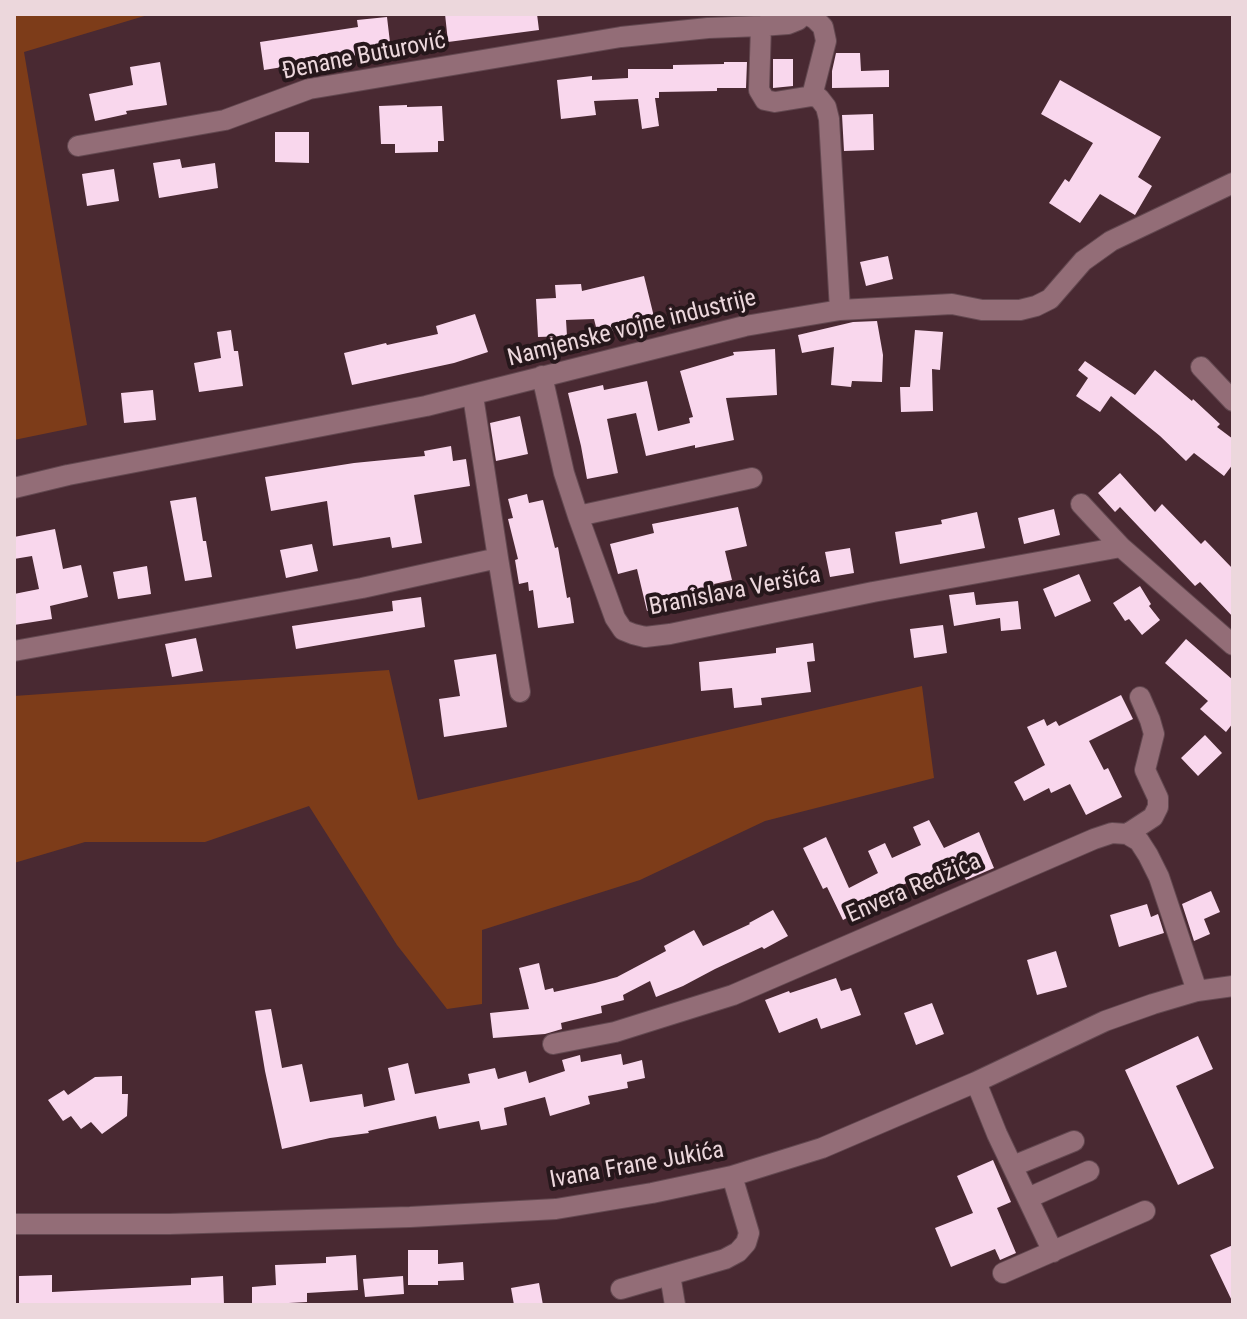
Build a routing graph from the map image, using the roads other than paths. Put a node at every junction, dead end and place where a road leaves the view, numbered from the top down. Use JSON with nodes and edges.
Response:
{"nodes":[{"id":1,"x":805,"y":14,"type":"edge"},
{"id":2,"x":761,"y":26,"type":"junction"},
{"id":3,"x":812,"y":96,"type":"junction"},
{"id":4,"x":78,"y":146,"type":"dead end"},
{"id":5,"x":1233,"y":183,"type":"edge"},
{"id":6,"x":840,"y":310,"type":"junction"},
{"id":7,"x":1201,"y":367,"type":"dead end"},
{"id":8,"x":542,"y":376,"type":"junction"},
{"id":9,"x":473,"y":396,"type":"junction"},
{"id":10,"x":1233,"y":401,"type":"edge"},
{"id":11,"x":752,"y":478,"type":"dead end"},
{"id":12,"x":14,"y":488,"type":"edge"},
{"id":13,"x":1081,"y":504,"type":"dead end"},
{"id":14,"x":578,"y":516,"type":"junction"},
{"id":15,"x":1121,"y":547,"type":"junction"},
{"id":16,"x":498,"y":558,"type":"junction"},
{"id":17,"x":1233,"y":645,"type":"edge"},
{"id":18,"x":14,"y":651,"type":"edge"},
{"id":19,"x":520,"y":692,"type":"dead end"},
{"id":20,"x":1140,"y":697,"type":"dead end"},
{"id":21,"x":1127,"y":834,"type":"junction"},
{"id":22,"x":1233,"y":986,"type":"edge"},
{"id":23,"x":1197,"y":991,"type":"junction"},
{"id":24,"x":553,"y":1044,"type":"dead end"},
{"id":25,"x":976,"y":1082,"type":"junction"},
{"id":26,"x":1074,"y":1141,"type":"dead end"},
{"id":27,"x":1013,"y":1166,"type":"junction"},
{"id":28,"x":1089,"y":1171,"type":"dead end"},
{"id":29,"x":732,"y":1176,"type":"junction"},
{"id":30,"x":1028,"y":1198,"type":"junction"},
{"id":31,"x":1145,"y":1211,"type":"dead end"},
{"id":32,"x":14,"y":1224,"type":"edge"},
{"id":33,"x":1053,"y":1252,"type":"junction"},
{"id":34,"x":1003,"y":1273,"type":"dead end"},
{"id":35,"x":670,"y":1275,"type":"junction"},
{"id":36,"x":621,"y":1289,"type":"dead end"},
{"id":37,"x":675,"y":1305,"type":"edge"}],
"edges":[{"from":1,"to":2,"type":"street","name":"Đenane Buturović"},
{"from":1,"to":3,"type":"street"},
{"from":2,"to":3,"type":"street"},
{"from":2,"to":4,"type":"street","name":"Đenane Buturović"},
{"from":3,"to":6,"type":"street"},
{"from":5,"to":6,"type":"street","name":"Namjenske vojne industrije"},
{"from":6,"to":8,"type":"street","name":"Namjenske vojne industrije"},
{"from":7,"to":10,"type":"street"},
{"from":8,"to":9,"type":"street","name":"Namjenske vojne industrije"},
{"from":8,"to":14,"type":"street","name":"Branislava Veršića"},
{"from":9,"to":12,"type":"street","name":"Namjenske vojne industrije"},
{"from":9,"to":16,"type":"street"},
{"from":11,"to":14,"type":"street"},
{"from":13,"to":15,"type":"street"},
{"from":14,"to":15,"type":"street","name":"Branislava Veršića"},
{"from":15,"to":17,"type":"street"},
{"from":16,"to":18,"type":"street"},
{"from":16,"to":19,"type":"street"},
{"from":20,"to":21,"type":"street"},
{"from":21,"to":23,"type":"street"},
{"from":21,"to":24,"type":"street","name":"Envera Redžića"},
{"from":22,"to":23,"type":"street","name":"Ivana Frane Jukića"},
{"from":23,"to":25,"type":"street","name":"Ivana Frane Jukića"},
{"from":25,"to":27,"type":"street"},
{"from":25,"to":29,"type":"street","name":"Ivana Frane Jukića"},
{"from":26,"to":27,"type":"street"},
{"from":27,"to":30,"type":"street"},
{"from":28,"to":30,"type":"street"},
{"from":29,"to":32,"type":"street","name":"Ivana Frane Jukića"},
{"from":29,"to":35,"type":"street"},
{"from":30,"to":33,"type":"street"},
{"from":31,"to":33,"type":"street"},
{"from":33,"to":34,"type":"street"},
{"from":35,"to":36,"type":"street"},
{"from":35,"to":37,"type":"street"}]}
